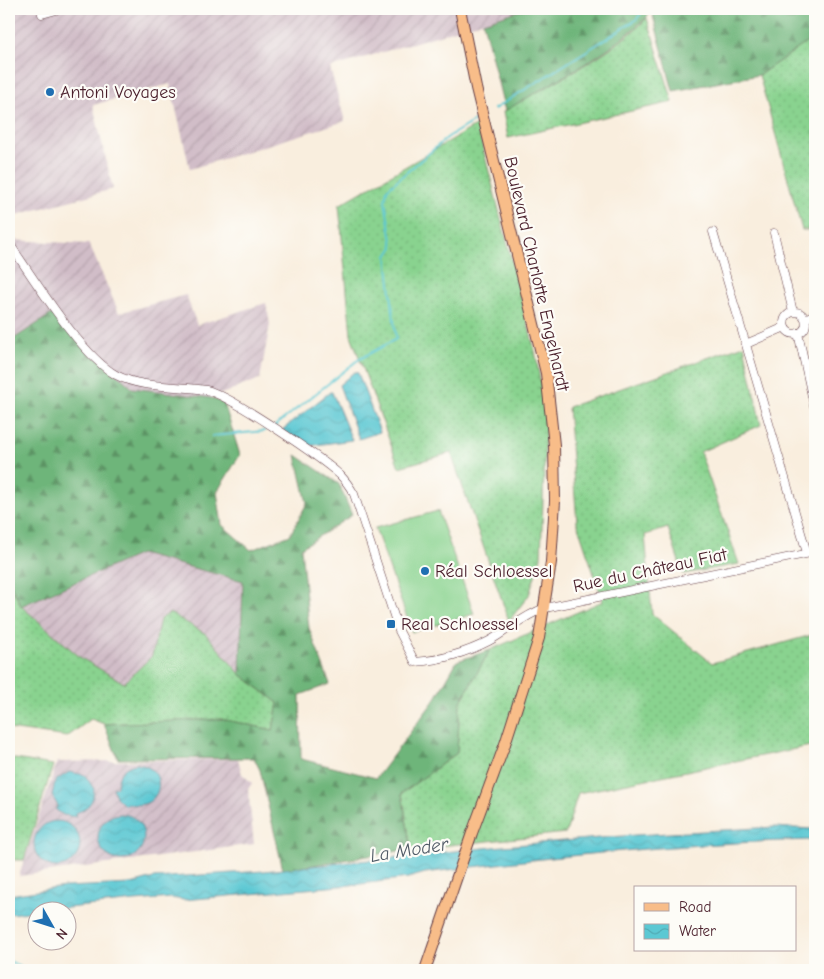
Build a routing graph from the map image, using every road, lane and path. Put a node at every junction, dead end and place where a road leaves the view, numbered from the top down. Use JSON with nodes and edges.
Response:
{"nodes":[{"id":1,"x":60,"y":9,"type":"edge"},
{"id":2,"x":460,"y":9,"type":"edge"},
{"id":3,"x":42,"y":14,"type":"dead end"},
{"id":4,"x":713,"y":232,"type":"dead end"},
{"id":5,"x":774,"y":233,"type":"dead end"},
{"id":6,"x":9,"y":243,"type":"edge"},
{"id":7,"x":793,"y":312,"type":"junction"},
{"id":8,"x":815,"y":314,"type":"edge"},
{"id":9,"x":805,"y":319,"type":"junction"},
{"id":10,"x":785,"y":327,"type":"junction"},
{"id":11,"x":798,"y":333,"type":"junction"},
{"id":12,"x":746,"y":344,"type":"junction"},
{"id":13,"x":815,"y":410,"type":"edge"},
{"id":14,"x":811,"y":553,"type":"edge"},
{"id":15,"x":545,"y":608,"type":"junction"},
{"id":16,"x":425,"y":970,"type":"edge"}],
"edges":[{"from":1,"to":3,"type":"street"},
{"from":2,"to":15,"type":"main road","name":"Boulevard Charlotte Engelhardt"},
{"from":4,"to":12,"type":"street","name":"Rue du Château Fiat"},
{"from":5,"to":7,"type":"street"},
{"from":6,"to":15,"type":"street","name":"Rue du Château Fiat"},
{"from":7,"to":9,"type":"street"},
{"from":7,"to":10,"type":"street"},
{"from":8,"to":9,"type":"street"},
{"from":9,"to":11,"type":"street"},
{"from":10,"to":11,"type":"street"},
{"from":10,"to":12,"type":"street"},
{"from":11,"to":13,"type":"street"},
{"from":12,"to":14,"type":"street","name":"Rue du Château Fiat"},
{"from":14,"to":15,"type":"street","name":"Rue du Château Fiat"},
{"from":15,"to":16,"type":"main road","name":"Boulevard Charlotte Engelhardt"}]}
